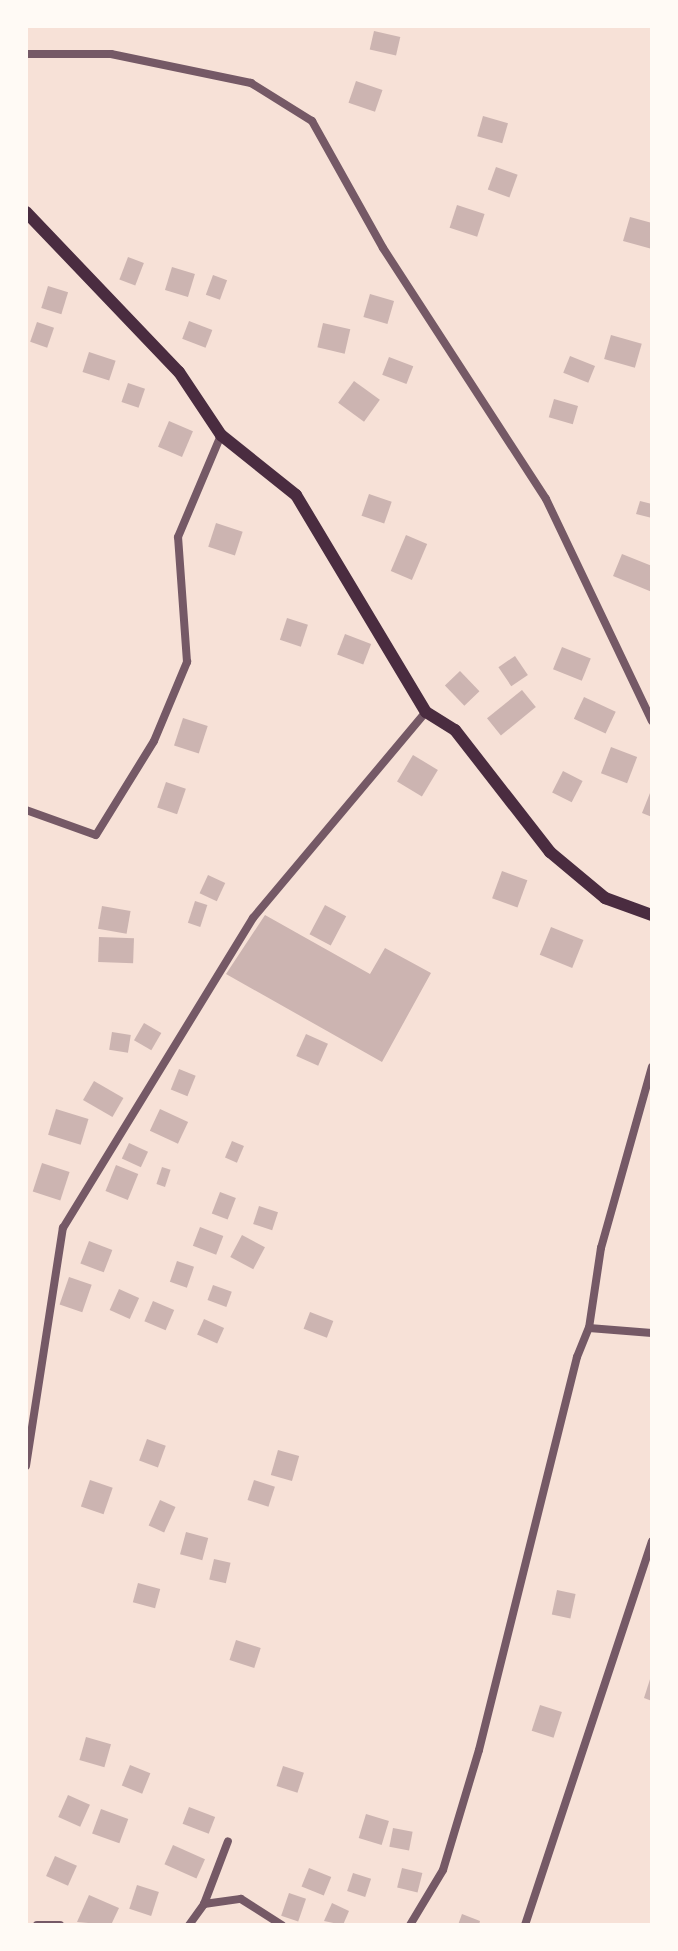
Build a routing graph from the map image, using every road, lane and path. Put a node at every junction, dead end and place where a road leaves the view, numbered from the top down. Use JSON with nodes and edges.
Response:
{"nodes":[{"id":1,"x":26,"y":54,"type":"edge"},
{"id":2,"x":26,"y":212,"type":"edge"},
{"id":3,"x":221,"y":435,"type":"junction"},
{"id":4,"x":426,"y":712,"type":"junction"},
{"id":5,"x":652,"y":721,"type":"edge"},
{"id":6,"x":26,"y":810,"type":"edge"},
{"id":7,"x":652,"y":915,"type":"edge"},
{"id":8,"x":652,"y":1067,"type":"edge"},
{"id":9,"x":589,"y":1328,"type":"junction"},
{"id":10,"x":652,"y":1333,"type":"edge"},
{"id":11,"x":26,"y":1466,"type":"edge"},
{"id":12,"x":652,"y":1541,"type":"edge"},
{"id":13,"x":228,"y":1841,"type":"dead end"},
{"id":14,"x":204,"y":1904,"type":"junction"},
{"id":15,"x":37,"y":1925,"type":"edge"},
{"id":16,"x":60,"y":1925,"type":"edge"},
{"id":17,"x":189,"y":1925,"type":"edge"},
{"id":18,"x":282,"y":1925,"type":"edge"},
{"id":19,"x":410,"y":1925,"type":"edge"},
{"id":20,"x":525,"y":1925,"type":"edge"}],
"edges":[{"from":1,"to":5,"type":"street"},
{"from":2,"to":3,"type":"main road"},
{"from":3,"to":4,"type":"main road"},
{"from":3,"to":6,"type":"street"},
{"from":4,"to":7,"type":"main road"},
{"from":4,"to":11,"type":"street"},
{"from":8,"to":9,"type":"street"},
{"from":9,"to":10,"type":"street"},
{"from":9,"to":19,"type":"street"},
{"from":12,"to":20,"type":"street"},
{"from":13,"to":14,"type":"street"},
{"from":14,"to":17,"type":"street"},
{"from":14,"to":18,"type":"street"},
{"from":15,"to":16,"type":"street"}]}
